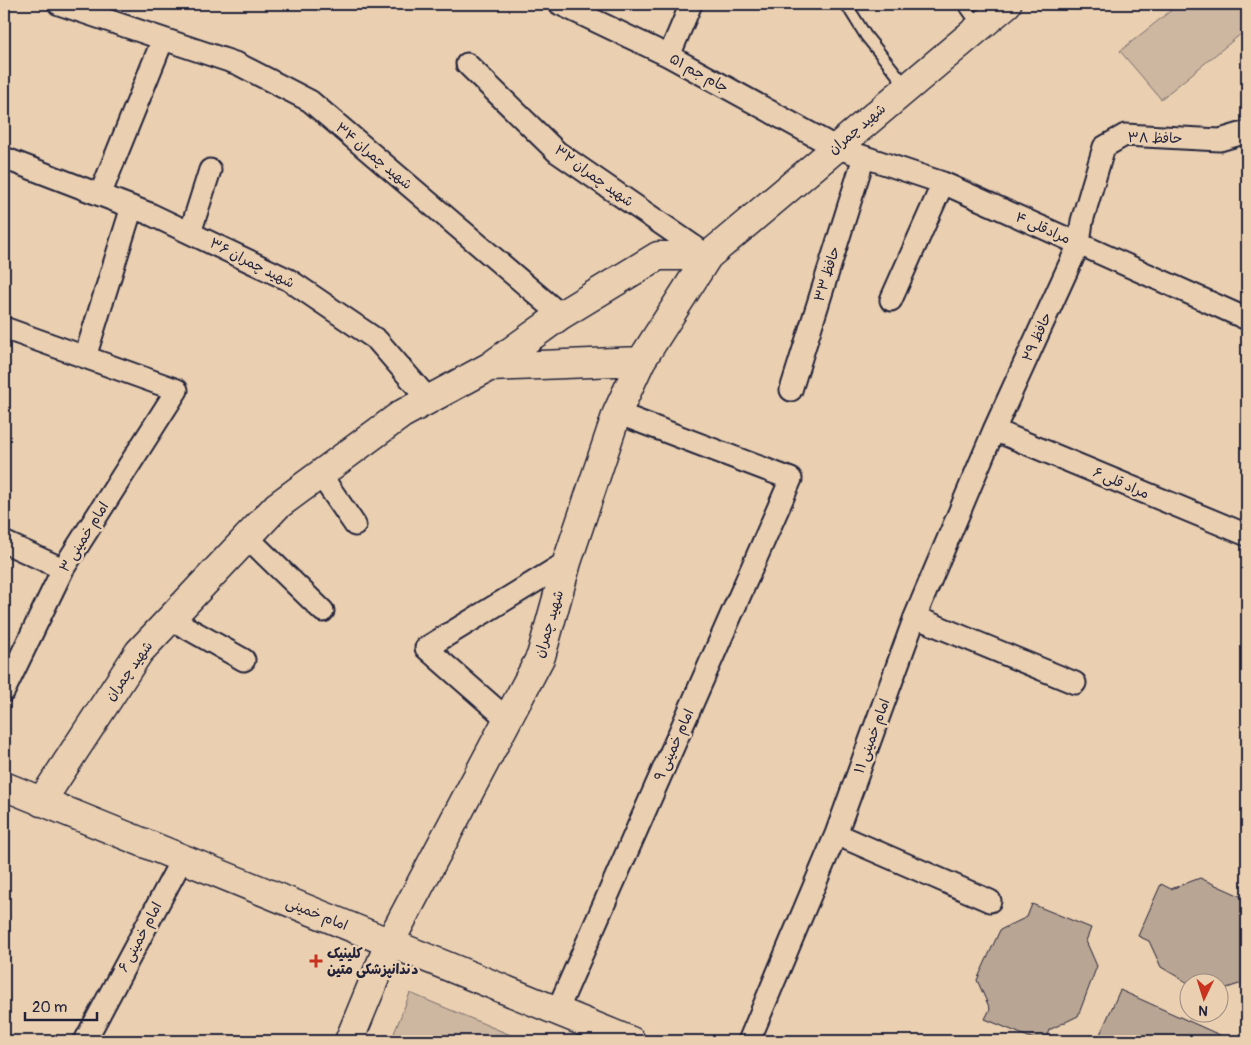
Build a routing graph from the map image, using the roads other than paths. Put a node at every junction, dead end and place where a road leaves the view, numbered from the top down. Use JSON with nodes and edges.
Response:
{"nodes":[{"id":1,"x":59,"y":4,"type":"edge"},
{"id":2,"x":560,"y":4,"type":"edge"},
{"id":3,"x":690,"y":4,"type":"edge"},
{"id":4,"x":846,"y":4,"type":"edge"},
{"id":5,"x":963,"y":4,"type":"edge"},
{"id":6,"x":1007,"y":4,"type":"edge"},
{"id":7,"x":979,"y":26,"type":"junction"},
{"id":8,"x":163,"y":39,"type":"junction"},
{"id":9,"x":669,"y":56,"type":"junction"},
{"id":10,"x":467,"y":64,"type":"dead end"},
{"id":11,"x":907,"y":87,"type":"junction"},
{"id":12,"x":1247,"y":132,"type":"edge"},
{"id":13,"x":835,"y":147,"type":"junction"},
{"id":14,"x":864,"y":157,"type":"junction"},
{"id":15,"x":4,"y":158,"type":"edge"},
{"id":16,"x":210,"y":170,"type":"dead end"},
{"id":17,"x":943,"y":183,"type":"junction"},
{"id":18,"x":100,"y":195,"type":"junction"},
{"id":19,"x":132,"y":207,"type":"junction"},
{"id":20,"x":190,"y":233,"type":"junction"},
{"id":21,"x":1079,"y":244,"type":"junction"},
{"id":22,"x":708,"y":256,"type":"junction"},
{"id":23,"x":891,"y":300,"type":"dead end"},
{"id":24,"x":561,"y":315,"type":"junction"},
{"id":25,"x":1247,"y":319,"type":"edge"},
{"id":26,"x":4,"y":328,"type":"edge"},
{"id":27,"x":85,"y":357,"type":"junction"},
{"id":28,"x":641,"y":361,"type":"junction"},
{"id":29,"x":489,"y":366,"type":"junction"},
{"id":30,"x":791,"y":390,"type":"dead end"},
{"id":31,"x":429,"y":400,"type":"junction"},
{"id":32,"x":617,"y":413,"type":"junction"},
{"id":33,"x":994,"y":430,"type":"junction"},
{"id":34,"x":320,"y":474,"type":"junction"},
{"id":35,"x":355,"y":525,"type":"dead end"},
{"id":36,"x":1247,"y":535,"type":"edge"},
{"id":37,"x":247,"y":537,"type":"junction"},
{"id":38,"x":4,"y":542,"type":"edge"},
{"id":39,"x":567,"y":562,"type":"junction"},
{"id":40,"x":63,"y":569,"type":"junction"},
{"id":41,"x":323,"y":611,"type":"dead end"},
{"id":42,"x":915,"y":616,"type":"junction"},
{"id":43,"x":171,"y":618,"type":"junction"},
{"id":44,"x":244,"y":660,"type":"dead end"},
{"id":45,"x":1075,"y":683,"type":"dead end"},
{"id":46,"x":4,"y":692,"type":"edge"},
{"id":47,"x":507,"y":718,"type":"junction"},
{"id":48,"x":4,"y":786,"type":"edge"},
{"id":49,"x":41,"y":802,"type":"junction"},
{"id":50,"x":836,"y":834,"type":"junction"},
{"id":51,"x":182,"y":859,"type":"junction"},
{"id":52,"x":990,"y":901,"type":"dead end"},
{"id":53,"x":389,"y":944,"type":"junction"},
{"id":54,"x":557,"y":1012,"type":"junction"},
{"id":55,"x":85,"y":1041,"type":"edge"},
{"id":56,"x":349,"y":1041,"type":"edge"},
{"id":57,"x":631,"y":1041,"type":"edge"},
{"id":58,"x":750,"y":1041,"type":"edge"}],
"edges":[{"from":1,"to":8,"type":"street","name":"شهید چمران ۳۴"},
{"from":2,"to":9,"type":"street","name":"جام جم ۵۱"},
{"from":3,"to":9,"type":"street"},
{"from":4,"to":11,"type":"lane"},
{"from":5,"to":7,"type":"lane"},
{"from":6,"to":7,"type":"street","name":"شهید چمران"},
{"from":7,"to":11,"type":"street","name":"شهید چمران"},
{"from":8,"to":18,"type":"street"},
{"from":8,"to":24,"type":"street","name":"شهید چمران ۳۴"},
{"from":9,"to":13,"type":"street","name":"جام جم ۵۱"},
{"from":10,"to":22,"type":"street","name":"شهید چمران ۳۲"},
{"from":11,"to":13,"type":"street","name":"شهید چمران"},
{"from":12,"to":21,"type":"street","name":"حافظ ۳۸"},
{"from":13,"to":14,"type":"street","name":"مرادقلی ۴"},
{"from":13,"to":22,"type":"street","name":"شهید چمران"},
{"from":14,"to":17,"type":"street","name":"مرادقلی ۴"},
{"from":14,"to":30,"type":"street","name":"حافظ ۳۳"},
{"from":15,"to":18,"type":"street","name":"شهید چمران ۳۶"},
{"from":16,"to":20,"type":"street"},
{"from":17,"to":21,"type":"street","name":"مرادقلی ۴"},
{"from":17,"to":23,"type":"street"},
{"from":18,"to":19,"type":"street","name":"شهید چمران ۳۶"},
{"from":19,"to":20,"type":"street","name":"شهید چمران ۳۶"},
{"from":19,"to":27,"type":"street"},
{"from":20,"to":31,"type":"street","name":"شهید چمران ۳۶"},
{"from":21,"to":25,"type":"street","name":"مرادقلی ۴"},
{"from":21,"to":33,"type":"street","name":"حافظ ۲۹"},
{"from":22,"to":24,"type":"street","name":"شهید چمران"},
{"from":22,"to":28,"type":"street","name":"شهید چمران"},
{"from":24,"to":29,"type":"street","name":"شهید چمران"},
{"from":26,"to":27,"type":"street"},
{"from":27,"to":40,"type":"street","name":"امام خمینی ۳"},
{"from":28,"to":29,"type":"street"},
{"from":28,"to":32,"type":"street","name":"شهید چمران"},
{"from":29,"to":31,"type":"street","name":"شهید چمران"},
{"from":31,"to":34,"type":"street","name":"شهید چمران"},
{"from":32,"to":39,"type":"street","name":"شهید چمران"},
{"from":32,"to":54,"type":"street","name":"امام خمینی ۹"},
{"from":33,"to":36,"type":"street","name":"مراد قلی ۶"},
{"from":33,"to":42,"type":"street","name":"امام خمینی ۱۱"},
{"from":34,"to":35,"type":"street"},
{"from":34,"to":37,"type":"street","name":"شهید چمران"},
{"from":37,"to":41,"type":"street"},
{"from":37,"to":43,"type":"street","name":"شهید چمران"},
{"from":38,"to":40,"type":"street"},
{"from":39,"to":47,"type":"street","name":"شهید چمران"},
{"from":39,"to":47,"type":"street"},
{"from":40,"to":46,"type":"street","name":"امام خمینی ۳"},
{"from":42,"to":45,"type":"street"},
{"from":42,"to":50,"type":"street","name":"امام خمینی ۱۱"},
{"from":43,"to":44,"type":"street"},
{"from":43,"to":49,"type":"street","name":"شهید چمران"},
{"from":47,"to":53,"type":"street","name":"شهید چمران"},
{"from":48,"to":49,"type":"street","name":"امام خمینی"},
{"from":49,"to":51,"type":"street","name":"امام خمینی"},
{"from":50,"to":52,"type":"street"},
{"from":50,"to":58,"type":"street","name":"امام خمینی ۱۱"},
{"from":51,"to":53,"type":"street","name":"امام خمینی"},
{"from":51,"to":55,"type":"street","name":"امام خمینی ۶"},
{"from":53,"to":54,"type":"street","name":"امام خمینی"},
{"from":53,"to":56,"type":"street","name":"شهید چمران"},
{"from":54,"to":57,"type":"street","name":"امام خمینی"}]}
